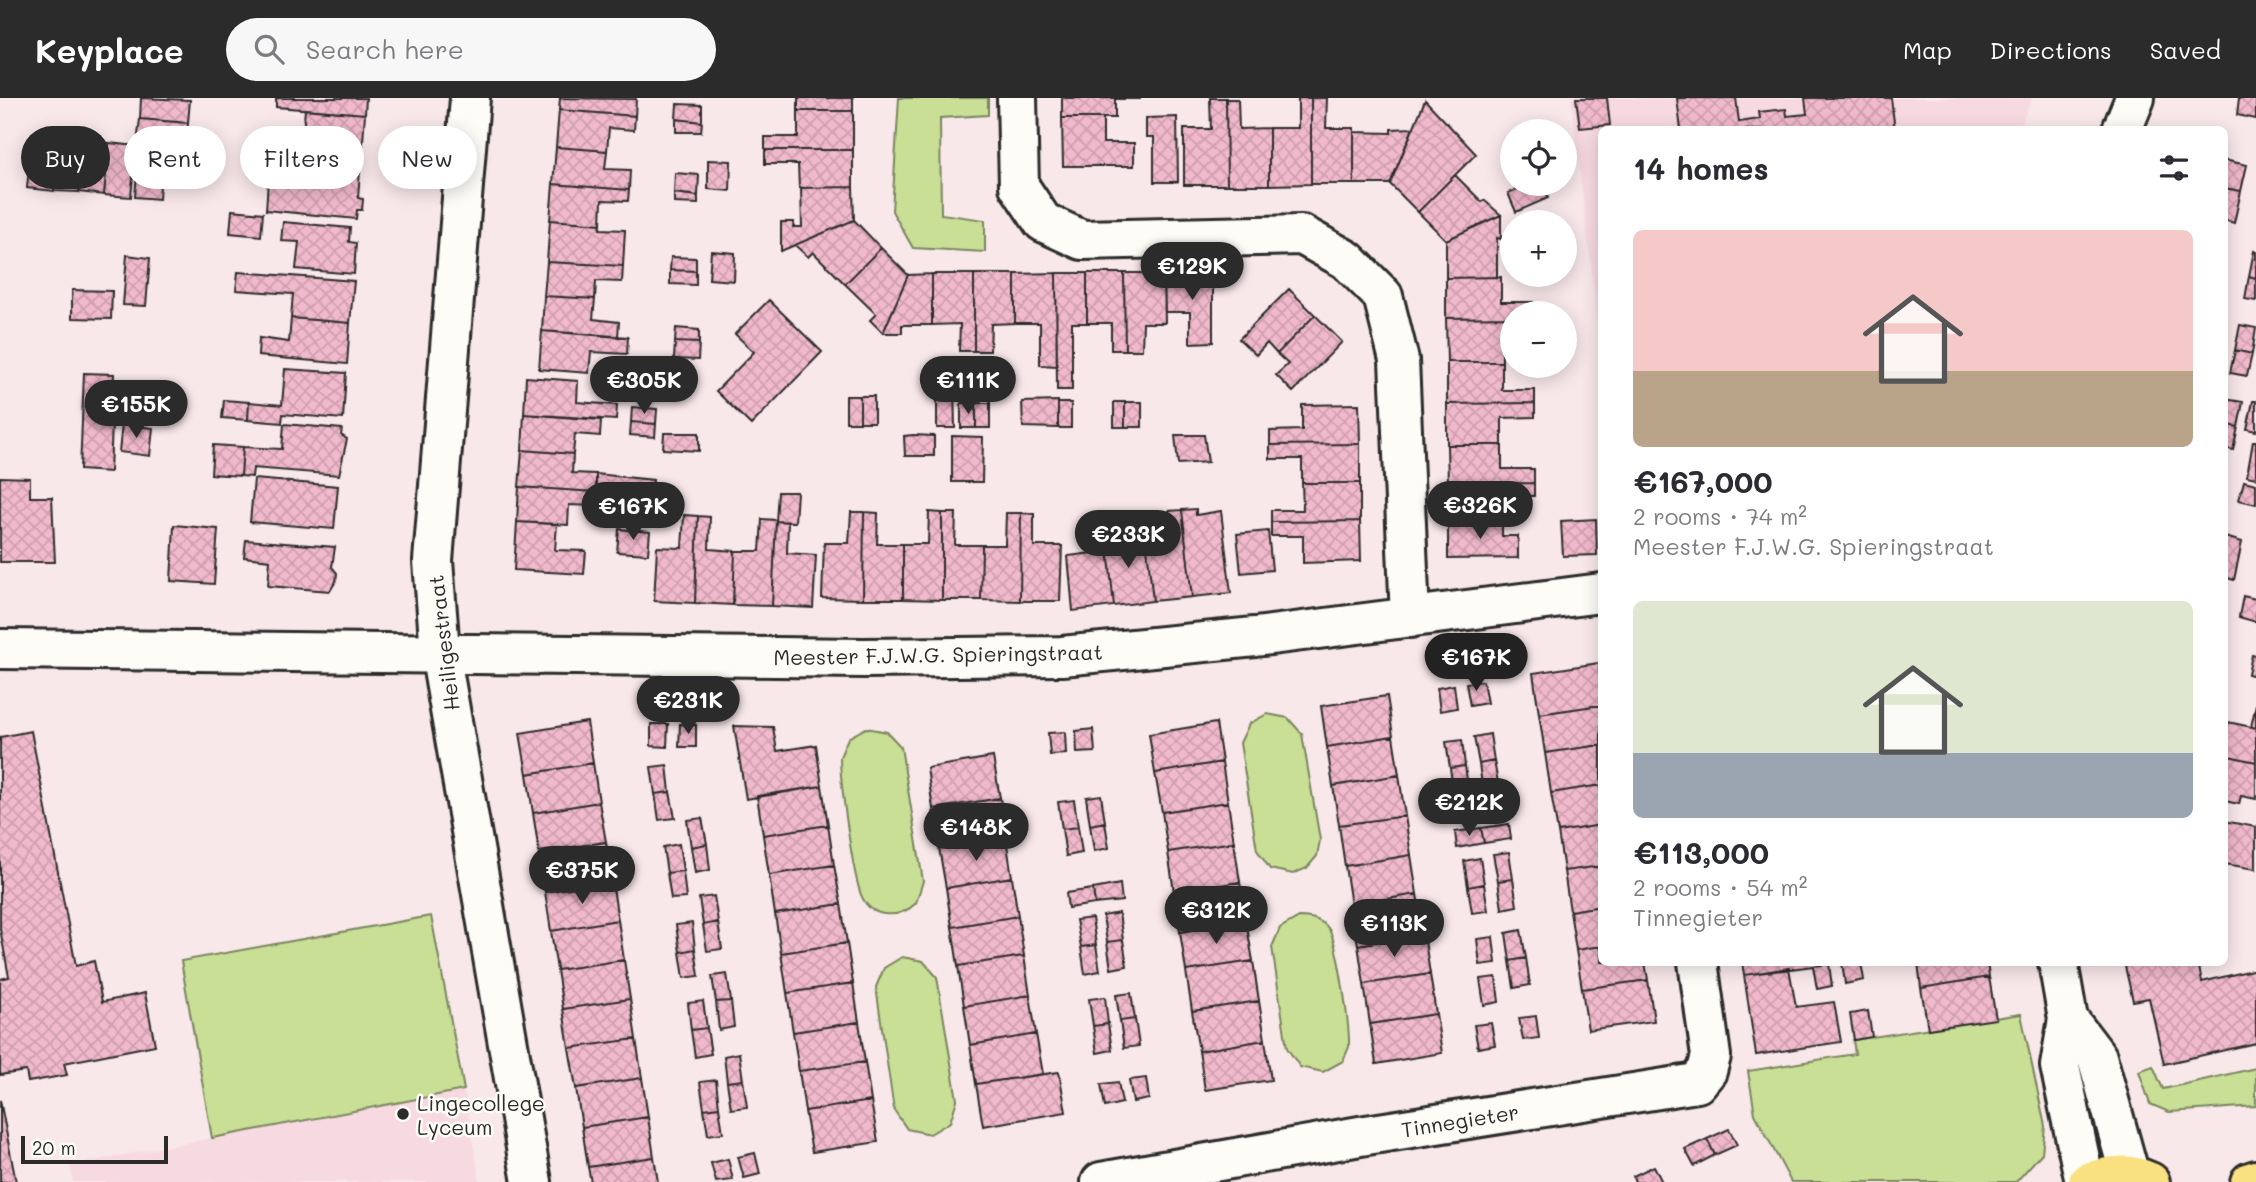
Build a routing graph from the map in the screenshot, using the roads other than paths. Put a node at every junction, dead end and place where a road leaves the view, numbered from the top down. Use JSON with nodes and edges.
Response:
{"nodes":[{"id":1,"x":470,"y":98,"type":"edge"},
{"id":2,"x":1017,"y":98,"type":"edge"},
{"id":3,"x":2135,"y":98,"type":"edge"},
{"id":4,"x":2124,"y":126,"type":"edge"},
{"id":5,"x":1598,"y":593,"type":"edge"},
{"id":6,"x":1410,"y":618,"type":"junction"},
{"id":7,"x":0,"y":649,"type":"edge"},
{"id":8,"x":440,"y":652,"type":"junction"},
{"id":9,"x":1699,"y":966,"type":"edge"},
{"id":10,"x":2059,"y":966,"type":"edge"},
{"id":11,"x":2068,"y":1019,"type":"junction"},
{"id":12,"x":2140,"y":1179,"type":"edge"},
{"id":13,"x":2256,"y":1180,"type":"edge"},
{"id":14,"x":532,"y":1182,"type":"edge"},
{"id":15,"x":1101,"y":1182,"type":"edge"},
{"id":16,"x":2087,"y":1182,"type":"edge"},
{"id":17,"x":2250,"y":1182,"type":"edge"}],
"edges":[{"from":1,"to":8,"type":"street","name":"Heiligestraat"},
{"from":2,"to":6,"type":"street"},
{"from":3,"to":4,"type":"street"},
{"from":5,"to":6,"type":"street","name":"Meester F.J.W.G. Spieringstraat"},
{"from":6,"to":8,"type":"street","name":"Meester F.J.W.G. Spieringstraat"},
{"from":7,"to":8,"type":"street","name":"Meester F.J.W.G. Spieringstraat"},
{"from":8,"to":14,"type":"street","name":"Heiligestraat"},
{"from":9,"to":15,"type":"street","name":"Tinnegieter"},
{"from":10,"to":11,"type":"street"},
{"from":11,"to":12,"type":"street"},
{"from":11,"to":16,"type":"street"},
{"from":12,"to":16,"type":"main road"},
{"from":13,"to":17,"type":"main road"}]}
